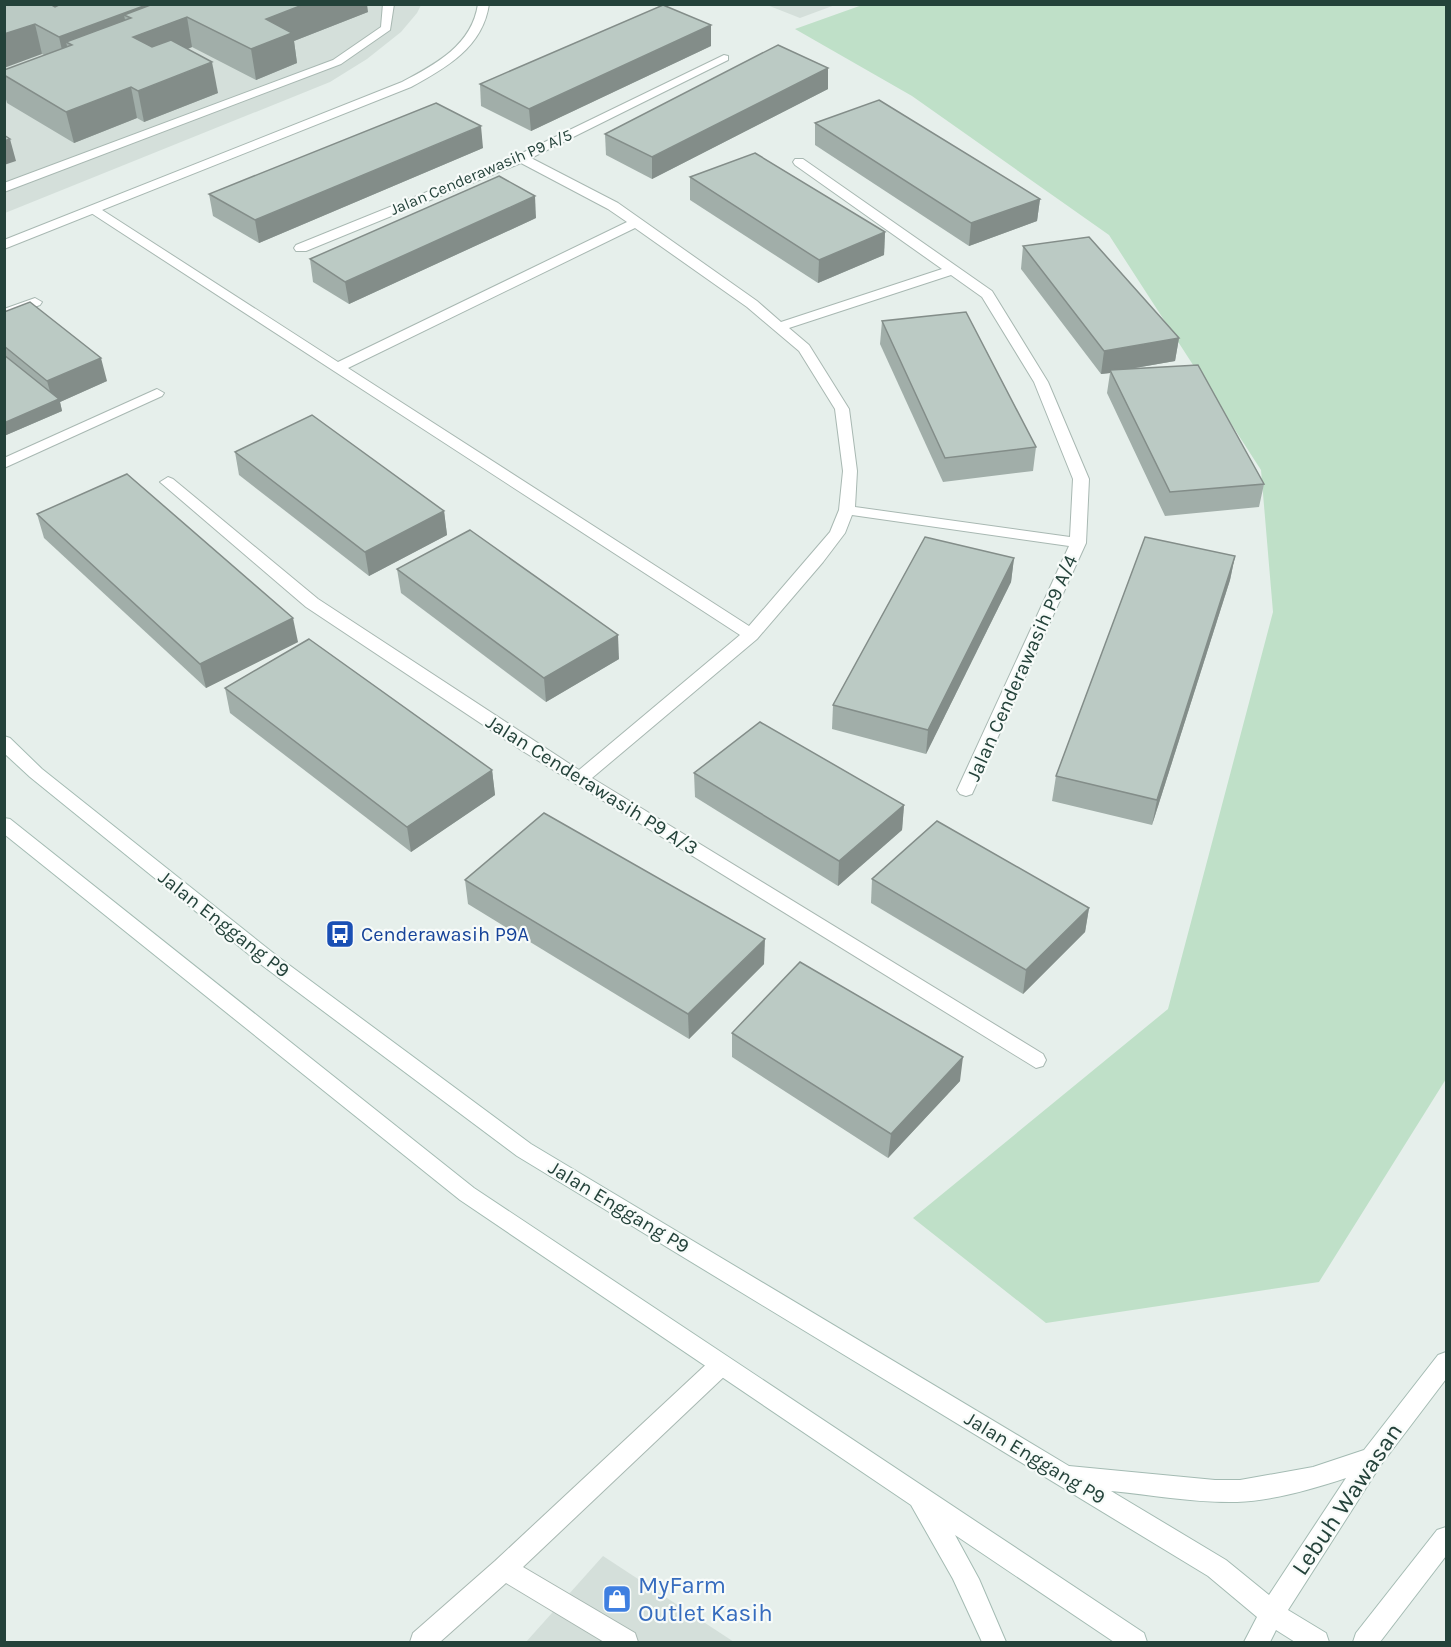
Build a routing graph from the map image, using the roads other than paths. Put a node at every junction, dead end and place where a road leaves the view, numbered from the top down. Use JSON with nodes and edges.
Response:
{"nodes":[{"id":1,"x":389,"y":4,"type":"edge"},
{"id":2,"x":484,"y":4,"type":"edge"},
{"id":3,"x":724,"y":58,"type":"dead end"},
{"id":4,"x":522,"y":158,"type":"junction"},
{"id":5,"x":799,"y":162,"type":"dead end"},
{"id":6,"x":4,"y":188,"type":"edge"},
{"id":7,"x":94,"y":211,"type":"junction"},
{"id":8,"x":637,"y":222,"type":"junction"},
{"id":9,"x":4,"y":245,"type":"edge"},
{"id":10,"x":301,"y":248,"type":"dead end"},
{"id":11,"x":954,"y":269,"type":"junction"},
{"id":12,"x":35,"y":302,"type":"dead end"},
{"id":13,"x":4,"y":314,"type":"edge"},
{"id":14,"x":780,"y":327,"type":"junction"},
{"id":15,"x":337,"y":368,"type":"junction"},
{"id":16,"x":157,"y":393,"type":"dead end"},
{"id":17,"x":4,"y":464,"type":"edge"},
{"id":18,"x":168,"y":482,"type":"dead end"},
{"id":19,"x":847,"y":510,"type":"junction"},
{"id":20,"x":1078,"y":543,"type":"junction"},
{"id":21,"x":751,"y":635,"type":"junction"},
{"id":22,"x":4,"y":742,"type":"edge"},
{"id":23,"x":580,"y":778,"type":"junction"},
{"id":24,"x":966,"y":790,"type":"dead end"},
{"id":25,"x":4,"y":824,"type":"edge"},
{"id":26,"x":1036,"y":1060,"type":"dead end"},
{"id":27,"x":1446,"y":1362,"type":"edge"},
{"id":28,"x":721,"y":1365,"type":"junction"},
{"id":29,"x":1372,"y":1458,"type":"junction"},
{"id":30,"x":1066,"y":1477,"type":"junction"},
{"id":31,"x":919,"y":1497,"type":"junction"},
{"id":32,"x":1446,"y":1538,"type":"edge"},
{"id":33,"x":504,"y":1569,"type":"junction"},
{"id":34,"x":1273,"y":1614,"type":"junction"},
{"id":35,"x":612,"y":1639,"type":"edge"},
{"id":36,"x":422,"y":1642,"type":"edge"},
{"id":37,"x":994,"y":1642,"type":"edge"},
{"id":38,"x":1135,"y":1642,"type":"edge"},
{"id":39,"x":1256,"y":1642,"type":"edge"},
{"id":40,"x":1317,"y":1642,"type":"edge"},
{"id":41,"x":1365,"y":1642,"type":"edge"}],
"edges":[{"from":1,"to":6,"type":"street"},
{"from":2,"to":7,"type":"street"},
{"from":3,"to":4,"type":"street","name":"Jalan Cenderawasih P9 A/5"},
{"from":4,"to":8,"type":"street"},
{"from":4,"to":10,"type":"street","name":"Jalan Cenderawasih P9 A/5"},
{"from":5,"to":11,"type":"street","name":"Jalan Cenderawasih P9 A/4"},
{"from":7,"to":9,"type":"street"},
{"from":7,"to":15,"type":"street"},
{"from":8,"to":14,"type":"street"},
{"from":8,"to":15,"type":"street"},
{"from":11,"to":14,"type":"street"},
{"from":11,"to":20,"type":"street","name":"Jalan Cenderawasih P9 A/4"},
{"from":12,"to":13,"type":"street"},
{"from":14,"to":19,"type":"street"},
{"from":15,"to":21,"type":"street"},
{"from":16,"to":17,"type":"street"},
{"from":18,"to":23,"type":"street","name":"Jalan Cenderawasih P9 A/3"},
{"from":19,"to":20,"type":"street"},
{"from":19,"to":21,"type":"street"},
{"from":20,"to":24,"type":"street","name":"Jalan Cenderawasih P9 A/4"},
{"from":21,"to":23,"type":"street"},
{"from":22,"to":30,"type":"street","name":"Jalan Enggang P9"},
{"from":23,"to":26,"type":"street","name":"Jalan Cenderawasih P9 A/3"},
{"from":25,"to":28,"type":"street"},
{"from":27,"to":29,"type":"street","name":"Lebuh Wawasan"},
{"from":28,"to":31,"type":"street"},
{"from":28,"to":33,"type":"street"},
{"from":29,"to":30,"type":"street"},
{"from":29,"to":34,"type":"street","name":"Lebuh Wawasan"},
{"from":30,"to":34,"type":"street","name":"Jalan Enggang P9"},
{"from":31,"to":37,"type":"street"},
{"from":31,"to":38,"type":"street"},
{"from":32,"to":41,"type":"street"},
{"from":33,"to":35,"type":"street"},
{"from":33,"to":36,"type":"street"},
{"from":34,"to":39,"type":"street","name":"Lebuh Wawasan"},
{"from":34,"to":40,"type":"street","name":"Jalan Enggang P9"}]}
